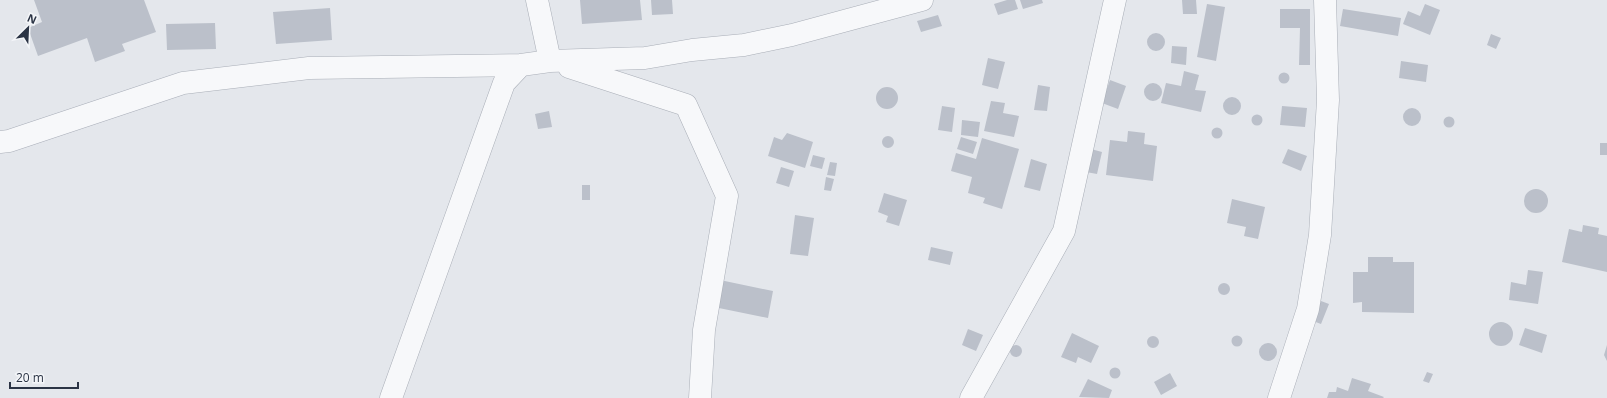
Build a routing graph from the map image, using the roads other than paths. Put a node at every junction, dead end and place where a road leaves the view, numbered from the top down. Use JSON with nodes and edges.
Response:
{"nodes":[{"id":1,"x":537,"y":0,"type":"edge"},
{"id":2,"x":922,"y":0,"type":"edge"},
{"id":3,"x":1115,"y":0,"type":"edge"},
{"id":4,"x":1325,"y":0,"type":"edge"},
{"id":5,"x":550,"y":61,"type":"junction"},
{"id":6,"x":521,"y":65,"type":"junction"},
{"id":7,"x":0,"y":142,"type":"edge"},
{"id":8,"x":391,"y":398,"type":"edge"},
{"id":9,"x":700,"y":398,"type":"edge"},
{"id":10,"x":971,"y":398,"type":"edge"},
{"id":11,"x":1279,"y":398,"type":"edge"}],
"edges":[{"from":1,"to":5,"type":"street"},
{"from":2,"to":5,"type":"street"},
{"from":3,"to":10,"type":"street"},
{"from":4,"to":11,"type":"street"},
{"from":5,"to":6,"type":"street"},
{"from":5,"to":9,"type":"street"},
{"from":6,"to":7,"type":"street"},
{"from":6,"to":8,"type":"street"}]}
